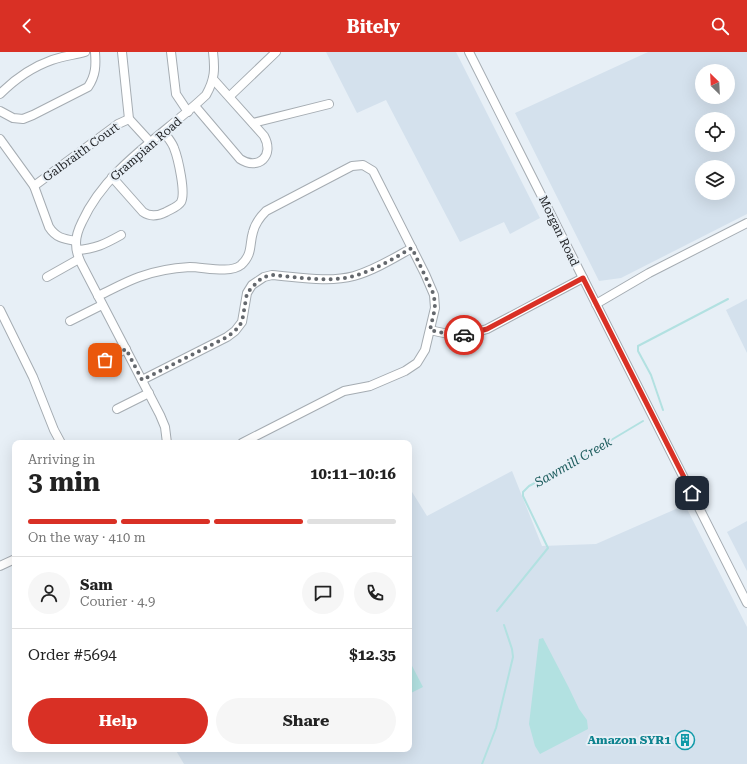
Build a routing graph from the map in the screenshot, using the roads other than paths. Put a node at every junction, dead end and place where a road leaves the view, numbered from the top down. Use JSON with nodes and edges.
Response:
{"nodes":[{"id":1,"x":86,"y":52,"type":"edge"},
{"id":2,"x":95,"y":52,"type":"edge"},
{"id":3,"x":122,"y":52,"type":"edge"},
{"id":4,"x":171,"y":52,"type":"edge"},
{"id":5,"x":213,"y":52,"type":"edge"},
{"id":6,"x":276,"y":52,"type":"edge"},
{"id":7,"x":469,"y":52,"type":"edge"},
{"id":8,"x":213,"y":79,"type":"junction"},
{"id":9,"x":0,"y":94,"type":"edge"},
{"id":10,"x":230,"y":96,"type":"junction"},
{"id":11,"x":329,"y":104,"type":"dead end"},
{"id":12,"x":195,"y":106,"type":"junction"},
{"id":13,"x":0,"y":111,"type":"edge"},
{"id":14,"x":188,"y":112,"type":"junction"},
{"id":15,"x":129,"y":119,"type":"junction"},
{"id":16,"x":254,"y":123,"type":"junction"},
{"id":17,"x":164,"y":132,"type":"junction"},
{"id":18,"x":0,"y":139,"type":"edge"},
{"id":19,"x":150,"y":143,"type":"junction"},
{"id":20,"x":112,"y":177,"type":"junction"},
{"id":21,"x":34,"y":186,"type":"junction"},
{"id":22,"x":747,"y":223,"type":"edge"},
{"id":23,"x":121,"y":235,"type":"dead end"},
{"id":24,"x":76,"y":241,"type":"junction"},
{"id":25,"x":412,"y":248,"type":"junction"},
{"id":26,"x":77,"y":250,"type":"junction"},
{"id":27,"x":79,"y":259,"type":"junction"},
{"id":28,"x":47,"y":277,"type":"dead end"},
{"id":29,"x":583,"y":278,"type":"junction"},
{"id":30,"x":98,"y":296,"type":"junction"},
{"id":31,"x":102,"y":304,"type":"junction"},
{"id":32,"x":596,"y":304,"type":"junction"},
{"id":33,"x":0,"y":310,"type":"edge"},
{"id":34,"x":70,"y":321,"type":"dead end"},
{"id":35,"x":430,"y":330,"type":"junction"},
{"id":36,"x":126,"y":349,"type":"junction"},
{"id":37,"x":94,"y":365,"type":"dead end"},
{"id":38,"x":142,"y":380,"type":"junction"},
{"id":39,"x":149,"y":393,"type":"junction"},
{"id":40,"x":117,"y":409,"type":"dead end"},
{"id":41,"x":60,"y":440,"type":"edge"},
{"id":42,"x":166,"y":440,"type":"edge"},
{"id":43,"x":248,"y":440,"type":"edge"},
{"id":44,"x":12,"y":560,"type":"edge"},
{"id":45,"x":0,"y":566,"type":"edge"},
{"id":46,"x":747,"y":603,"type":"edge"}],
"edges":[{"from":1,"to":9,"type":"street"},
{"from":2,"to":13,"type":"street"},
{"from":3,"to":15,"type":"street"},
{"from":4,"to":14,"type":"street"},
{"from":5,"to":8,"type":"street","name":"Grampian Road"},
{"from":6,"to":10,"type":"street"},
{"from":7,"to":29,"type":"street","name":"Morgan Road"},
{"from":8,"to":10,"type":"street"},
{"from":8,"to":12,"type":"street","name":"Grampian Road"},
{"from":10,"to":16,"type":"street"},
{"from":11,"to":16,"type":"street"},
{"from":12,"to":14,"type":"street","name":"Grampian Road"},
{"from":12,"to":16,"type":"street"},
{"from":14,"to":17,"type":"street","name":"Grampian Road"},
{"from":15,"to":19,"type":"street"},
{"from":15,"to":21,"type":"street","name":"Galbraith Court"},
{"from":17,"to":19,"type":"street","name":"Grampian Road"},
{"from":17,"to":20,"type":"street"},
{"from":18,"to":21,"type":"street"},
{"from":19,"to":20,"type":"street","name":"Grampian Road"},
{"from":20,"to":24,"type":"street","name":"Grampian Road"},
{"from":21,"to":24,"type":"street"},
{"from":22,"to":32,"type":"street"},
{"from":23,"to":26,"type":"street"},
{"from":24,"to":26,"type":"street","name":"Grampian Road"},
{"from":25,"to":30,"type":"street"},
{"from":25,"to":35,"type":"street"},
{"from":25,"to":38,"type":"street"},
{"from":26,"to":27,"type":"street","name":"Grampian Road"},
{"from":27,"to":28,"type":"street"},
{"from":27,"to":30,"type":"street","name":"Grampian Road"},
{"from":29,"to":32,"type":"street","name":"Morgan Road"},
{"from":29,"to":35,"type":"street"},
{"from":30,"to":31,"type":"street","name":"Grampian Road"},
{"from":31,"to":34,"type":"street"},
{"from":31,"to":36,"type":"street","name":"Grampian Road"},
{"from":32,"to":46,"type":"street","name":"Morgan Road"},
{"from":33,"to":41,"type":"street"},
{"from":35,"to":43,"type":"street"},
{"from":36,"to":37,"type":"street"},
{"from":36,"to":38,"type":"street","name":"Grampian Road"},
{"from":38,"to":39,"type":"street","name":"Grampian Road"},
{"from":39,"to":40,"type":"street"},
{"from":39,"to":42,"type":"street","name":"Grampian Road"},
{"from":44,"to":45,"type":"street"}]}
